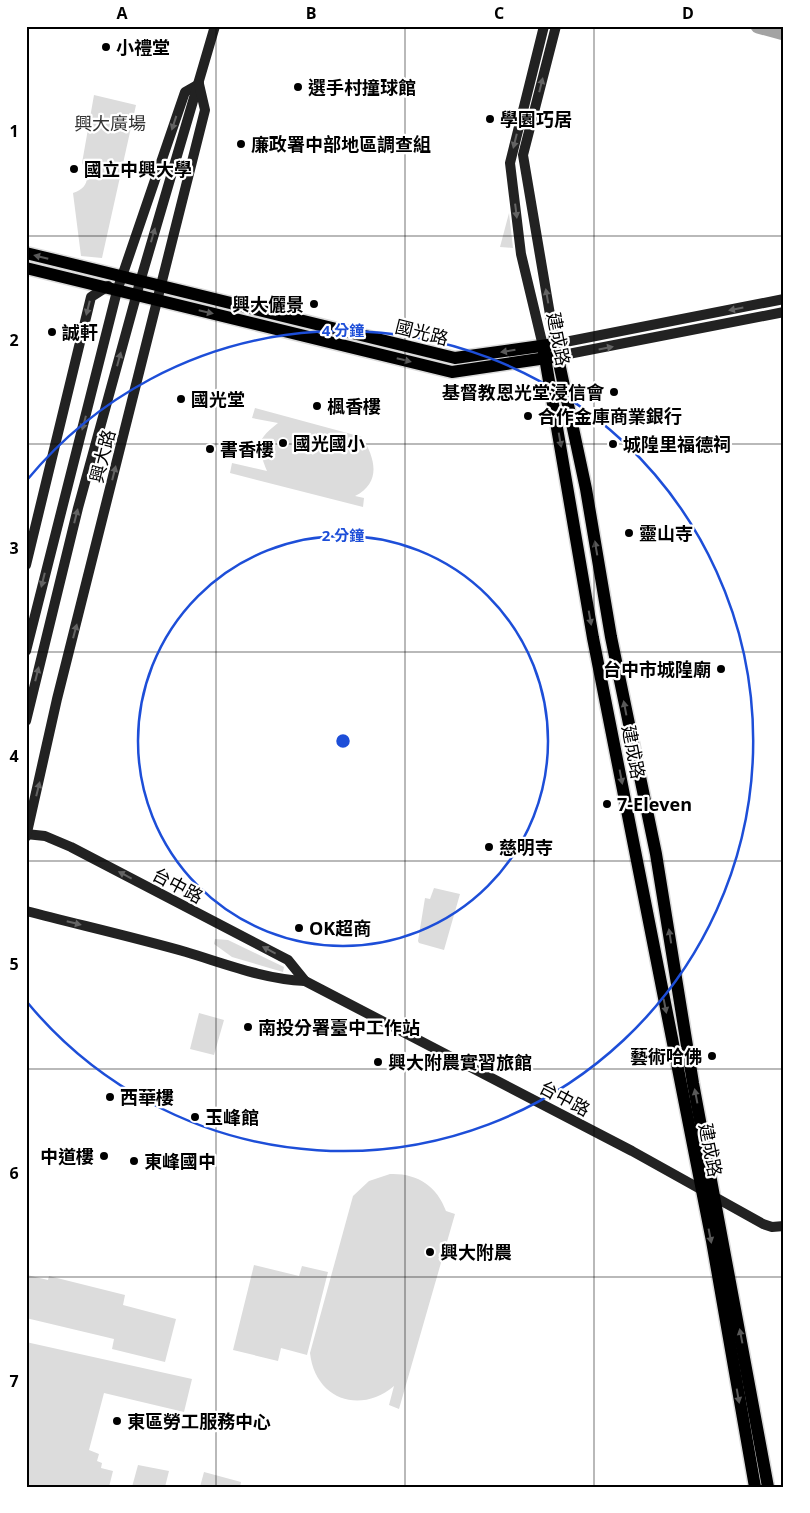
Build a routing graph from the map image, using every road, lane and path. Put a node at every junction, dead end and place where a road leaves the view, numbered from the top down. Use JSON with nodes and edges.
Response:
{"nodes":[{"id":1,"x":215,"y":26,"type":"edge"},
{"id":2,"x":544,"y":26,"type":"edge"},
{"id":3,"x":556,"y":26,"type":"edge"},
{"id":4,"x":199,"y":84,"type":"junction"},
{"id":5,"x":26,"y":253,"type":"edge"},
{"id":6,"x":26,"y":268,"type":"edge"},
{"id":7,"x":122,"y":278,"type":"junction"},
{"id":8,"x":140,"y":282,"type":"junction"},
{"id":9,"x":104,"y":288,"type":"junction"},
{"id":10,"x":162,"y":288,"type":"junction"},
{"id":11,"x":117,"y":291,"type":"junction"},
{"id":12,"x":136,"y":296,"type":"junction"},
{"id":13,"x":784,"y":299,"type":"edge"},
{"id":14,"x":158,"y":301,"type":"junction"},
{"id":15,"x":784,"y":312,"type":"edge"},
{"id":16,"x":550,"y":351,"type":"junction"},
{"id":17,"x":26,"y":565,"type":"edge"},
{"id":18,"x":26,"y":651,"type":"edge"},
{"id":19,"x":26,"y":721,"type":"edge"},
{"id":20,"x":26,"y":835,"type":"edge"},
{"id":21,"x":26,"y":911,"type":"edge"},
{"id":22,"x":305,"y":981,"type":"junction"},
{"id":23,"x":700,"y":1188,"type":"junction"},
{"id":24,"x":714,"y":1196,"type":"junction"},
{"id":25,"x":784,"y":1226,"type":"edge"},
{"id":26,"x":755,"y":1487,"type":"edge"},
{"id":27,"x":768,"y":1487,"type":"edge"}],
"edges":[{"from":1,"to":4,"type":"street","name":"興大路"},
{"from":2,"to":16,"type":"street","name":"建成路","one_way":true},
{"from":16,"to":3,"type":"street","name":"建成路","one_way":true},
{"from":4,"to":7,"type":"street","name":"興大路","one_way":true},
{"from":8,"to":4,"type":"street","name":"興大路","one_way":true},
{"from":4,"to":10,"type":"street","name":"興大路"},
{"from":7,"to":5,"type":"main road","name":"國光路","one_way":true},
{"from":6,"to":9,"type":"main road","name":"國光路"},
{"from":7,"to":8,"type":"main road","name":"國光路"},
{"from":7,"to":9,"type":"street"},
{"from":7,"to":11,"type":"street","name":"興大路"},
{"from":8,"to":10,"type":"main road","name":"國光路"},
{"from":8,"to":12,"type":"street","name":"興大路"},
{"from":9,"to":11,"type":"main road","name":"國光路"},
{"from":9,"to":17,"type":"street","one_way":true},
{"from":10,"to":14,"type":"street","name":"興大路"},
{"from":16,"to":10,"type":"main road","name":"國光路","one_way":true},
{"from":11,"to":12,"type":"main road","name":"國光路"},
{"from":11,"to":18,"type":"street","name":"興大路","one_way":true},
{"from":12,"to":14,"type":"main road","name":"國光路"},
{"from":19,"to":12,"type":"street","name":"興大路","one_way":true},
{"from":13,"to":16,"type":"street","name":"國光路","one_way":true},
{"from":14,"to":16,"type":"main road","name":"國光路","one_way":true},
{"from":20,"to":14,"type":"street","name":"興大路","one_way":true},
{"from":16,"to":15,"type":"street","name":"國光路","one_way":true},
{"from":16,"to":23,"type":"main road","name":"建成路","one_way":true},
{"from":24,"to":16,"type":"main road","name":"建成路","one_way":true},
{"from":22,"to":20,"type":"street","name":"台中路","one_way":true},
{"from":21,"to":22,"type":"street","name":"台中路","one_way":true},
{"from":22,"to":23,"type":"street","name":"台中路"},
{"from":23,"to":24,"type":"street","name":"台中路"},
{"from":23,"to":26,"type":"main road","name":"建成路","one_way":true},
{"from":24,"to":25,"type":"street","name":"台中路"},
{"from":27,"to":24,"type":"main road","name":"建成路","one_way":true}]}
